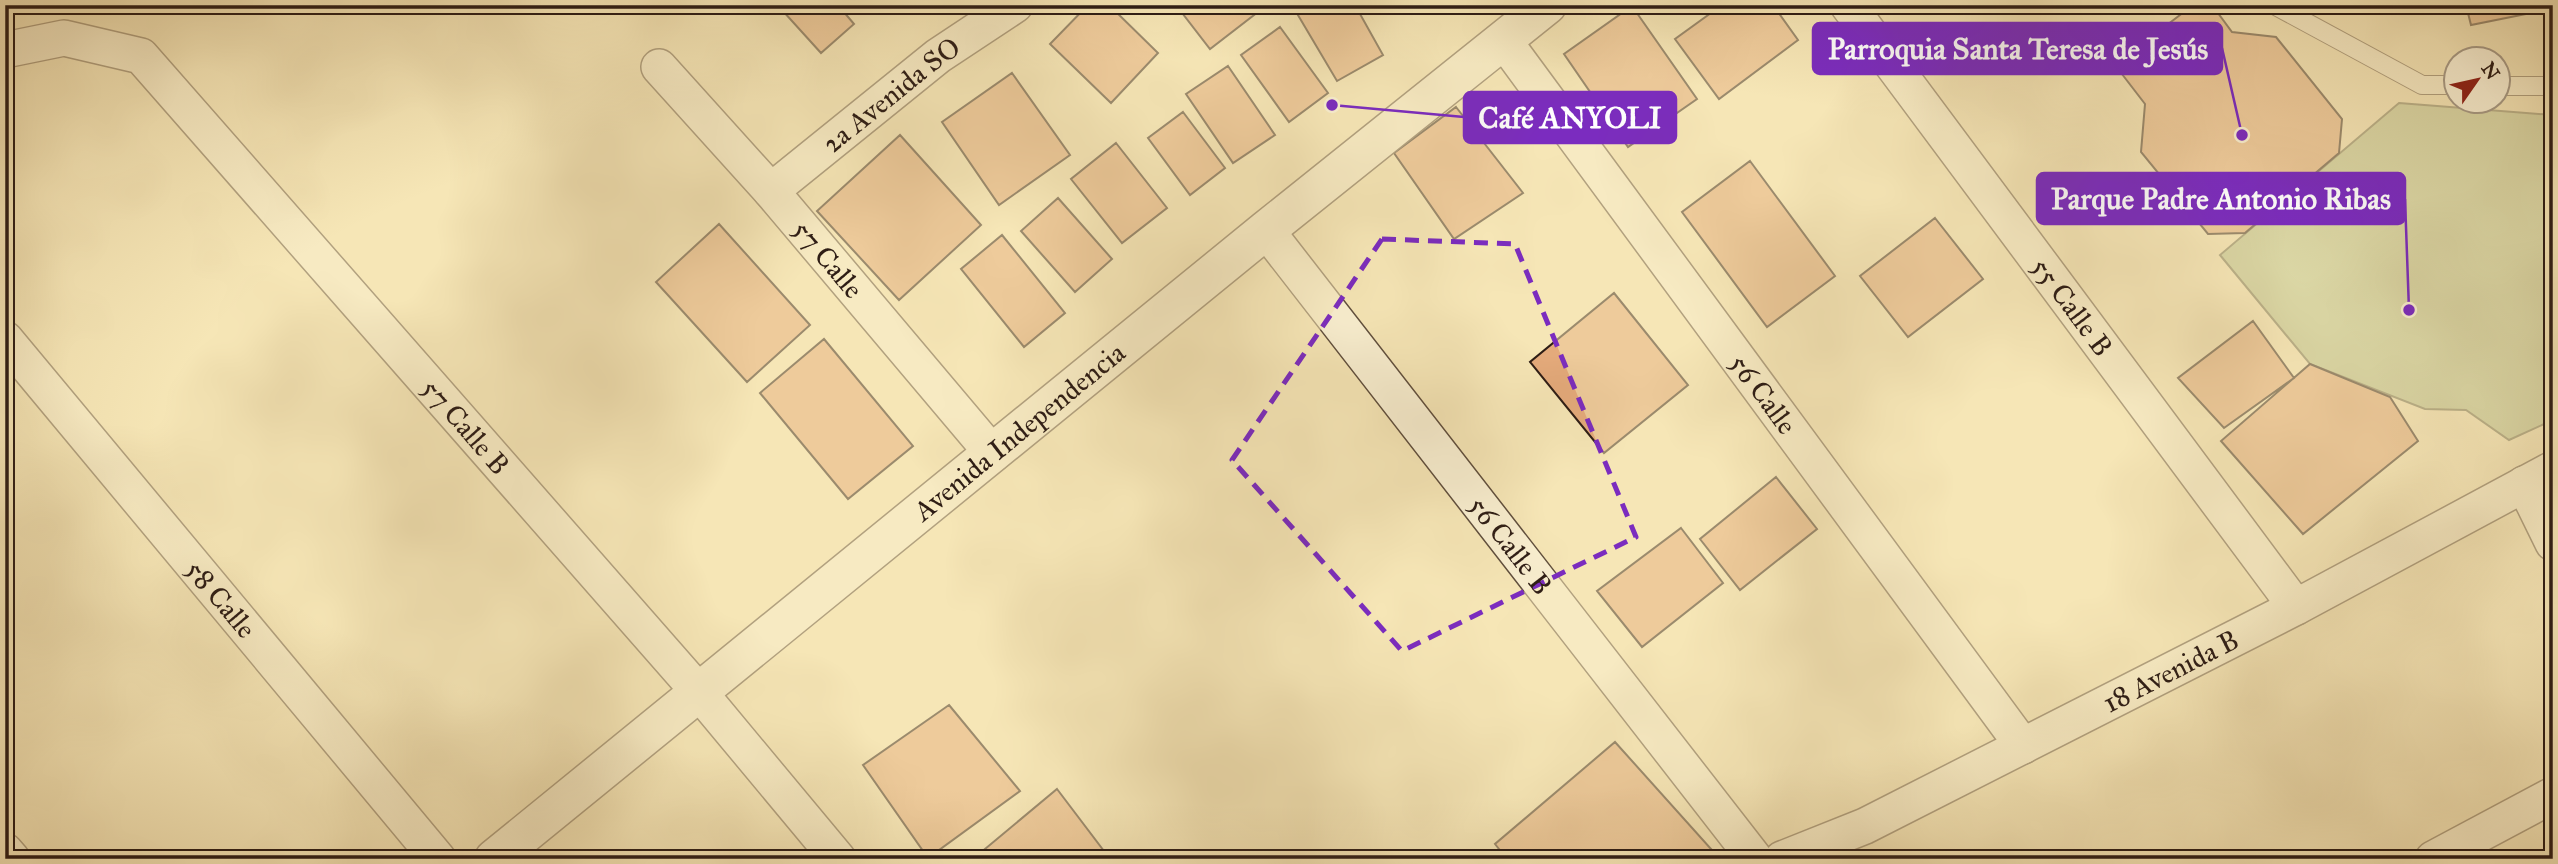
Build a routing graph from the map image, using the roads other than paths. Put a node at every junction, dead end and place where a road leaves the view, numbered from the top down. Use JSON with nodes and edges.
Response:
{"nodes":[{"id":1,"x":1015,"y":5,"type":"edge"},
{"id":2,"x":1547,"y":5,"type":"edge"},
{"id":3,"x":1848,"y":5,"type":"edge"},
{"id":4,"x":2274,"y":5,"type":"edge"},
{"id":5,"x":1504,"y":41,"type":"junction"},
{"id":6,"x":5,"y":50,"type":"edge"},
{"id":7,"x":659,"y":67,"type":"dead end"},
{"id":8,"x":2442,"y":85,"type":"edge"},
{"id":9,"x":2512,"y":86,"type":"edge"},
{"id":10,"x":2553,"y":86,"type":"edge"},
{"id":11,"x":771,"y":191,"type":"junction"},
{"id":12,"x":1266,"y":230,"type":"junction"},
{"id":13,"x":5,"y":339,"type":"edge"},
{"id":14,"x":993,"y":454,"type":"junction"},
{"id":15,"x":2538,"y":476,"type":"edge"},
{"id":16,"x":2553,"y":543,"type":"edge"},
{"id":17,"x":2296,"y":607,"type":"junction"},
{"id":18,"x":699,"y":692,"type":"junction"},
{"id":19,"x":2023,"y":746,"type":"junction"},
{"id":20,"x":2553,"y":795,"type":"edge"},
{"id":21,"x":5,"y":851,"type":"edge"},
{"id":22,"x":12,"y":859,"type":"edge"},
{"id":23,"x":438,"y":859,"type":"edge"},
{"id":24,"x":494,"y":859,"type":"edge"},
{"id":25,"x":838,"y":859,"type":"edge"},
{"id":26,"x":1755,"y":859,"type":"edge"},
{"id":27,"x":1782,"y":859,"type":"edge"},
{"id":28,"x":2434,"y":859,"type":"edge"}],
"edges":[{"from":1,"to":11,"type":"street","name":"2a Avenida SO"},
{"from":2,"to":5,"type":"street","name":"Avenida Independencia"},
{"from":3,"to":17,"type":"street","name":"55 Calle B"},
{"from":4,"to":8,"type":"lane"},
{"from":5,"to":12,"type":"street","name":"Avenida Independencia"},
{"from":5,"to":19,"type":"street","name":"56 Calle"},
{"from":6,"to":18,"type":"street","name":"57 Calle B"},
{"from":7,"to":11,"type":"street","name":"57 Calle"},
{"from":9,"to":10,"type":"lane"},
{"from":11,"to":14,"type":"street","name":"57 Calle"},
{"from":12,"to":14,"type":"street","name":"Avenida Independencia"},
{"from":12,"to":26,"type":"street","name":"56 Calle B"},
{"from":13,"to":23,"type":"street","name":"58 Calle"},
{"from":14,"to":18,"type":"street","name":"Avenida Independencia"},
{"from":15,"to":16,"type":"street"},
{"from":15,"to":17,"type":"street","name":"18 Avenida B"},
{"from":17,"to":19,"type":"street","name":"18 Avenida B"},
{"from":18,"to":24,"type":"street","name":"Avenida Independencia"},
{"from":18,"to":25,"type":"street","name":"57 Calle B"},
{"from":19,"to":27,"type":"street","name":"18 Avenida B"},
{"from":20,"to":28,"type":"street"},
{"from":21,"to":22,"type":"street"}]}
